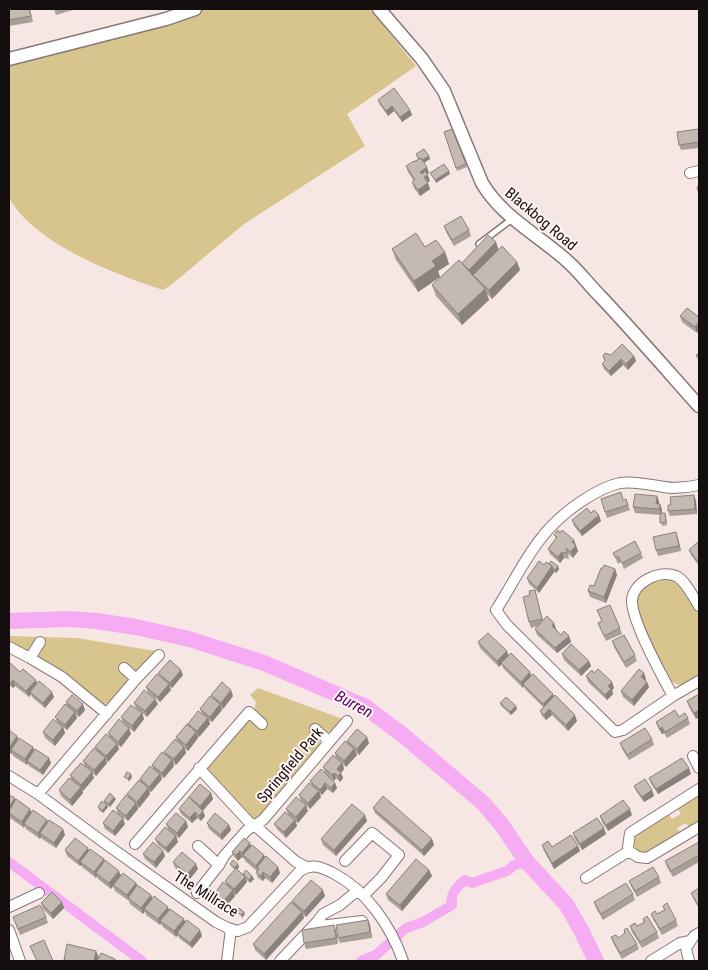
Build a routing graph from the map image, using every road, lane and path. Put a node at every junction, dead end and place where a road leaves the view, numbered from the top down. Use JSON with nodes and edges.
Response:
{"nodes":[{"id":1,"x":195,"y":9,"type":"edge"},
{"id":2,"x":379,"y":9,"type":"edge"},
{"id":3,"x":9,"y":59,"type":"edge"},
{"id":4,"x":513,"y":218,"type":"junction"},
{"id":5,"x":479,"y":244,"type":"edge"},
{"id":6,"x":699,"y":406,"type":"edge"},
{"id":7,"x":699,"y":485,"type":"edge"},
{"id":8,"x":699,"y":606,"type":"edge"},
{"id":9,"x":40,"y":642,"type":"dead end"},
{"id":10,"x":9,"y":648,"type":"edge"},
{"id":11,"x":159,"y":655,"type":"dead end"},
{"id":12,"x":30,"y":658,"type":"junction"},
{"id":13,"x":124,"y":668,"type":"dead end"},
{"id":14,"x":136,"y":679,"type":"junction"},
{"id":15,"x":699,"y":681,"type":"edge"},
{"id":16,"x":673,"y":696,"type":"junction"},
{"id":17,"x":106,"y":714,"type":"junction"},
{"id":18,"x":347,"y":721,"type":"dead end"},
{"id":19,"x":262,"y":724,"type":"dead end"},
{"id":20,"x":315,"y":729,"type":"dead end"},
{"id":21,"x":329,"y":741,"type":"junction"},
{"id":22,"x":693,"y":756,"type":"dead end"},
{"id":23,"x":199,"y":768,"type":"junction"},
{"id":24,"x":699,"y":768,"type":"edge"},
{"id":25,"x":9,"y":776,"type":"edge"},
{"id":26,"x":699,"y":789,"type":"edge"},
{"id":27,"x":38,"y":794,"type":"junction"},
{"id":28,"x":254,"y":826,"type":"junction"},
{"id":29,"x":699,"y":827,"type":"edge"},
{"id":30,"x":136,"y":844,"type":"dead end"},
{"id":31,"x":198,"y":846,"type":"dead end"},
{"id":32,"x":629,"y":852,"type":"junction"},
{"id":33,"x":346,"y":861,"type":"dead end"},
{"id":34,"x":220,"y":865,"type":"junction"},
{"id":35,"x":306,"y":867,"type":"junction"},
{"id":36,"x":586,"y":878,"type":"dead end"},
{"id":37,"x":18,"y":890,"type":"dead end"},
{"id":38,"x":361,"y":892,"type":"junction"},
{"id":39,"x":39,"y":893,"type":"dead end"},
{"id":40,"x":198,"y":893,"type":"dead end"},
{"id":41,"x":23,"y":900,"type":"junction"},
{"id":42,"x":9,"y":907,"type":"edge"},
{"id":43,"x":368,"y":921,"type":"edge"},
{"id":44,"x":317,"y":922,"type":"junction"},
{"id":45,"x":232,"y":929,"type":"junction"},
{"id":46,"x":9,"y":930,"type":"edge"},
{"id":47,"x":699,"y":933,"type":"edge"},
{"id":48,"x":690,"y":941,"type":"junction"},
{"id":49,"x":20,"y":961,"type":"edge"},
{"id":50,"x":227,"y":961,"type":"edge"},
{"id":51,"x":280,"y":961,"type":"edge"},
{"id":52,"x":403,"y":961,"type":"edge"},
{"id":53,"x":651,"y":961,"type":"edge"},
{"id":54,"x":689,"y":961,"type":"edge"}],
"edges":[{"from":1,"to":3,"type":"street"},
{"from":2,"to":4,"type":"street","name":"Blackbog Road"},
{"from":4,"to":5,"type":"lane"},
{"from":4,"to":6,"type":"street","name":"Blackbog Road"},
{"from":7,"to":16,"type":"street"},
{"from":8,"to":16,"type":"street"},
{"from":9,"to":12,"type":"street"},
{"from":10,"to":12,"type":"street"},
{"from":11,"to":14,"type":"street"},
{"from":12,"to":17,"type":"street"},
{"from":13,"to":14,"type":"street"},
{"from":14,"to":17,"type":"street"},
{"from":15,"to":16,"type":"street"},
{"from":17,"to":27,"type":"street"},
{"from":18,"to":21,"type":"street","name":"Springfield Park"},
{"from":19,"to":23,"type":"street"},
{"from":20,"to":21,"type":"street"},
{"from":21,"to":28,"type":"street","name":"Springfield Park"},
{"from":22,"to":24,"type":"street"},
{"from":23,"to":28,"type":"street","name":"Springfield Park"},
{"from":23,"to":30,"type":"street"},
{"from":25,"to":27,"type":"street","name":"The Millrace"},
{"from":26,"to":32,"type":"street"},
{"from":27,"to":45,"type":"street","name":"The Millrace"},
{"from":28,"to":34,"type":"street","name":"Springfield Park"},
{"from":28,"to":35,"type":"street","name":"Springfield Park"},
{"from":29,"to":32,"type":"street"},
{"from":31,"to":34,"type":"street"},
{"from":32,"to":36,"type":"street"},
{"from":33,"to":38,"type":"street"},
{"from":34,"to":40,"type":"street","name":"Springfield Park"},
{"from":35,"to":38,"type":"street"},
{"from":35,"to":45,"type":"street","name":"The Millrace"},
{"from":37,"to":41,"type":"street"},
{"from":38,"to":44,"type":"street"},
{"from":38,"to":52,"type":"street"},
{"from":39,"to":41,"type":"street"},
{"from":41,"to":42,"type":"street"},
{"from":43,"to":44,"type":"street"},
{"from":44,"to":51,"type":"street"},
{"from":45,"to":50,"type":"street"},
{"from":46,"to":49,"type":"street"},
{"from":47,"to":48,"type":"street"},
{"from":48,"to":53,"type":"street"},
{"from":48,"to":54,"type":"street"}]}
